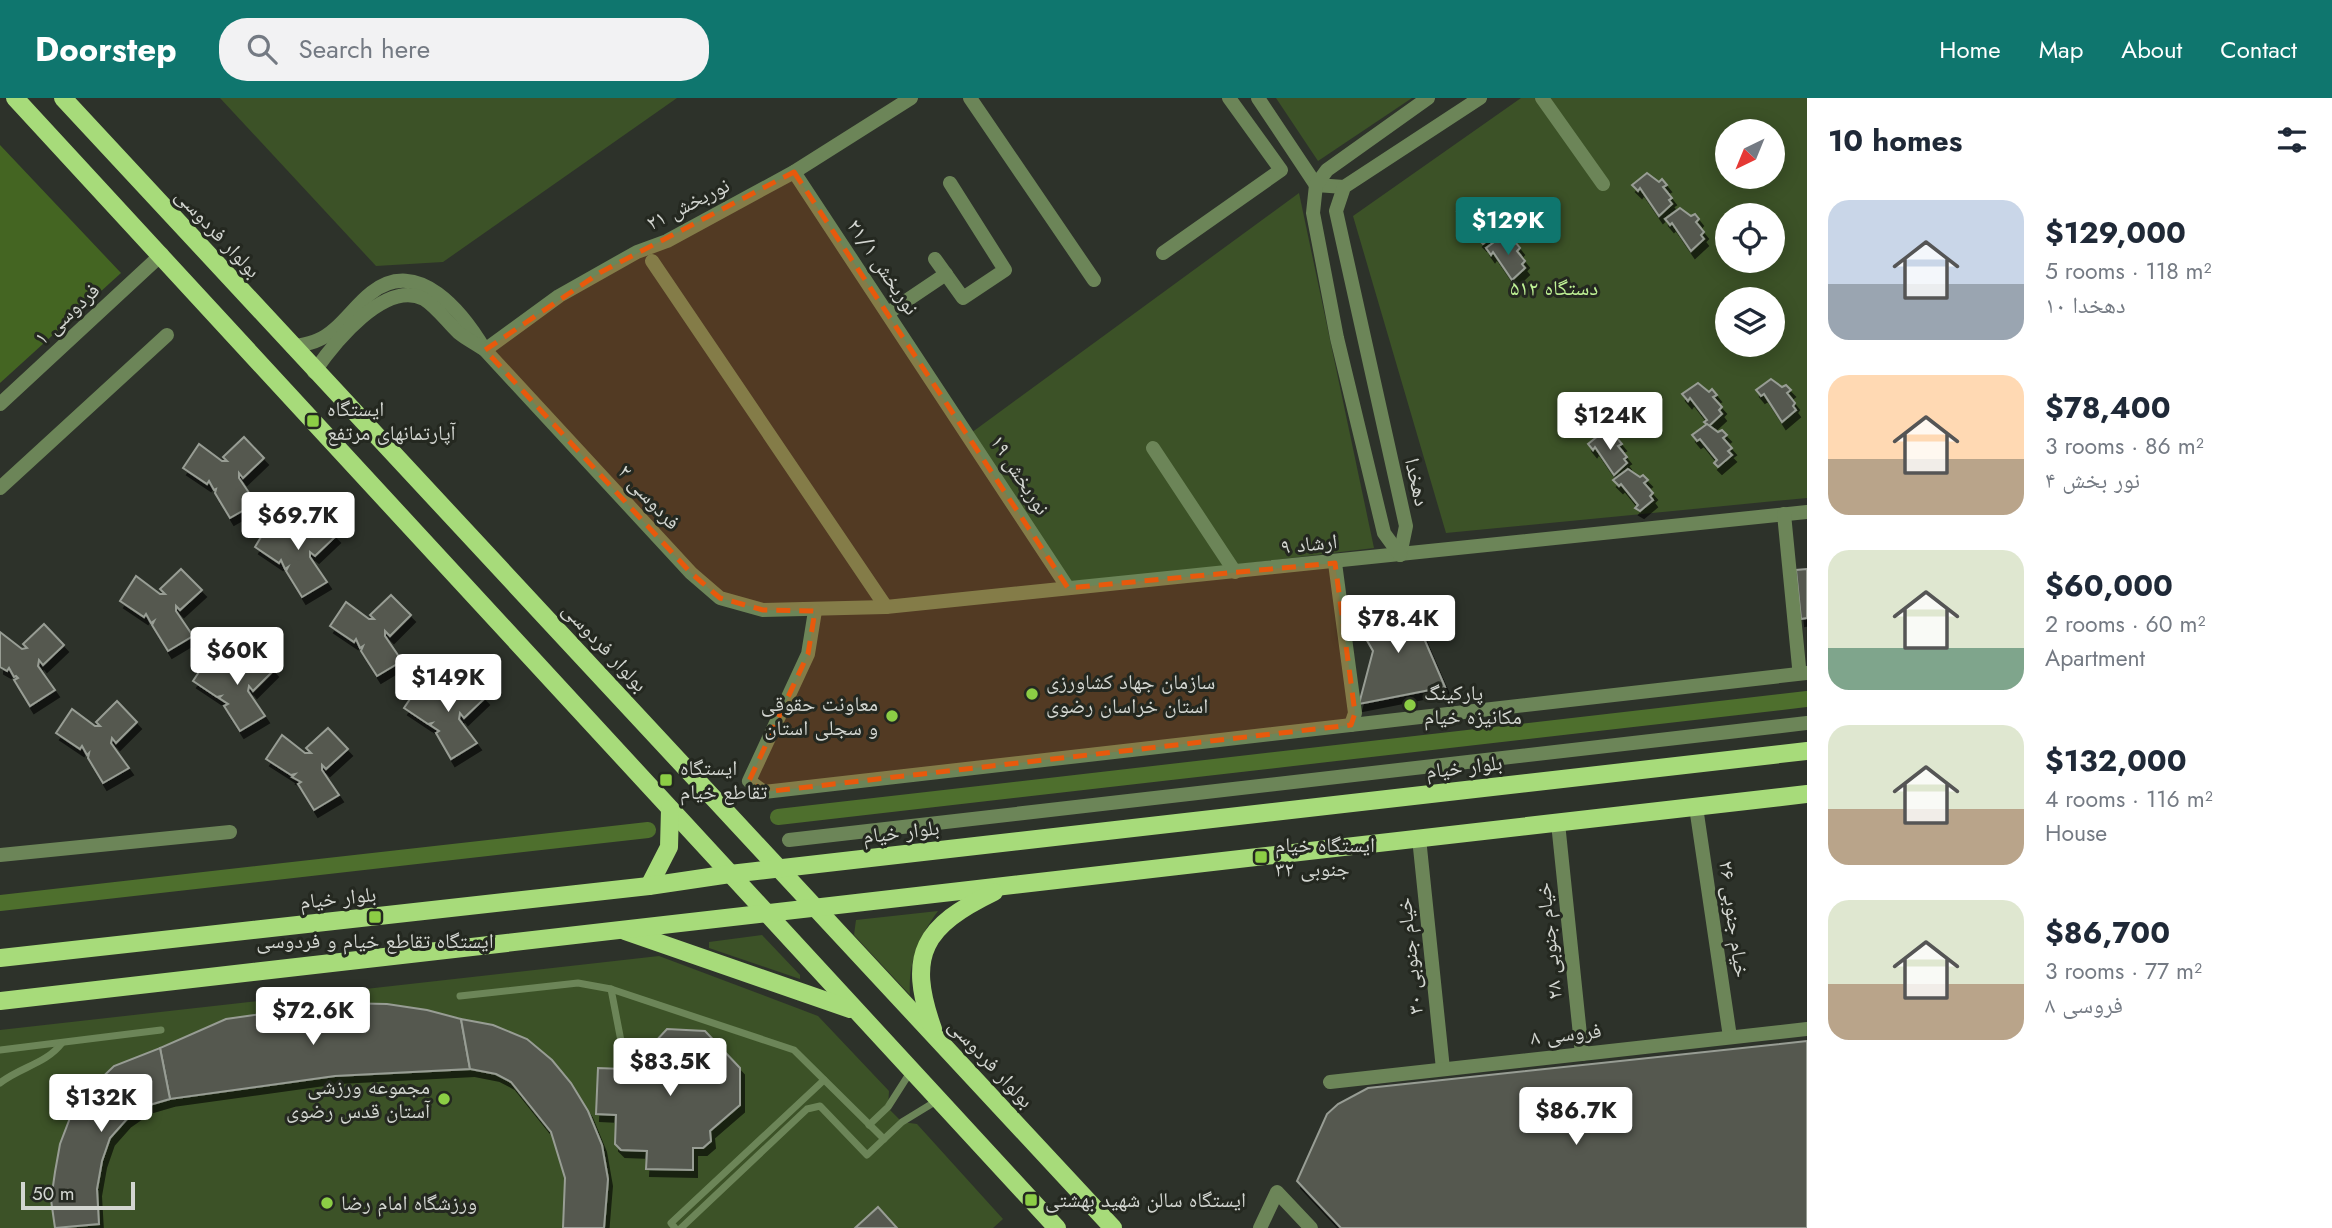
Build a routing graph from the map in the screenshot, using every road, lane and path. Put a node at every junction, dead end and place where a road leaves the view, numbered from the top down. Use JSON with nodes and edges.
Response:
{"nodes":[{"id":1,"x":15,"y":98,"type":"edge"},
{"id":2,"x":63,"y":98,"type":"edge"},
{"id":3,"x":911,"y":98,"type":"edge"},
{"id":4,"x":970,"y":98,"type":"edge"},
{"id":5,"x":1229,"y":98,"type":"edge"},
{"id":6,"x":1258,"y":98,"type":"edge"},
{"id":7,"x":1428,"y":98,"type":"edge"},
{"id":8,"x":1480,"y":98,"type":"edge"},
{"id":9,"x":1542,"y":98,"type":"edge"},
{"id":10,"x":1413,"y":102,"type":"edge"},
{"id":11,"x":794,"y":172,"type":"junction"},
{"id":12,"x":950,"y":183,"type":"dead end"},
{"id":13,"x":1603,"y":184,"type":"dead end"},
{"id":14,"x":1316,"y":185,"type":"junction"},
{"id":15,"x":1344,"y":187,"type":"junction"},
{"id":16,"x":1163,"y":253,"type":"dead end"},
{"id":17,"x":162,"y":254,"type":"junction"},
{"id":18,"x":936,"y":259,"type":"dead end"},
{"id":19,"x":652,"y":261,"type":"dead end"},
{"id":20,"x":946,"y":274,"type":"junction"},
{"id":21,"x":1094,"y":280,"type":"dead end"},
{"id":22,"x":888,"y":313,"type":"junction"},
{"id":23,"x":167,"y":335,"type":"dead end"},
{"id":24,"x":292,"y":347,"type":"junction"},
{"id":25,"x":485,"y":350,"type":"junction"},
{"id":26,"x":314,"y":372,"type":"junction"},
{"id":27,"x":937,"y":386,"type":"joint"},
{"id":28,"x":0,"y":404,"type":"edge"},
{"id":29,"x":1153,"y":448,"type":"dead end"},
{"id":30,"x":0,"y":488,"type":"edge"},
{"id":31,"x":1807,"y":512,"type":"edge"},
{"id":32,"x":1784,"y":514,"type":"junction"},
{"id":33,"x":1399,"y":555,"type":"junction"},
{"id":34,"x":1335,"y":563,"type":"junction"},
{"id":35,"x":1236,"y":572,"type":"junction"},
{"id":36,"x":1068,"y":587,"type":"junction"},
{"id":37,"x":886,"y":607,"type":"junction"},
{"id":38,"x":815,"y":611,"type":"junction"},
{"id":39,"x":1803,"y":670,"type":"edge"},
{"id":40,"x":1807,"y":723,"type":"edge"},
{"id":41,"x":1351,"y":725,"type":"junction"},
{"id":42,"x":1807,"y":751,"type":"edge"},
{"id":43,"x":1807,"y":794,"type":"edge"},
{"id":44,"x":1696,"y":807,"type":"junction"},
{"id":45,"x":670,"y":810,"type":"junction"},
{"id":46,"x":1558,"y":823,"type":"junction"},
{"id":47,"x":230,"y":832,"type":"dead end"},
{"id":48,"x":1419,"y":838,"type":"junction"},
{"id":49,"x":789,"y":840,"type":"dead end"},
{"id":50,"x":0,"y":855,"type":"edge"},
{"id":51,"x":782,"y":869,"type":"junction"},
{"id":52,"x":730,"y":874,"type":"junction"},
{"id":53,"x":1014,"y":885,"type":"junction"},
{"id":54,"x":649,"y":886,"type":"junction"},
{"id":55,"x":816,"y":908,"type":"junction"},
{"id":56,"x":765,"y":913,"type":"junction"},
{"id":57,"x":622,"y":929,"type":"junction"},
{"id":58,"x":0,"y":958,"type":"edge"},
{"id":59,"x":611,"y":989,"type":"junction"},
{"id":60,"x":460,"y":996,"type":"dead end"},
{"id":61,"x":0,"y":1001,"type":"edge"},
{"id":62,"x":853,"y":1010,"type":"junction"},
{"id":63,"x":1807,"y":1029,"type":"edge"},
{"id":64,"x":161,"y":1030,"type":"dead end"},
{"id":65,"x":935,"y":1036,"type":"junction"},
{"id":66,"x":1730,"y":1037,"type":"junction"},
{"id":67,"x":621,"y":1041,"type":"dead end"},
{"id":68,"x":62,"y":1042,"type":"junction"},
{"id":69,"x":0,"y":1051,"type":"edge"},
{"id":70,"x":1582,"y":1054,"type":"junction"},
{"id":71,"x":1443,"y":1069,"type":"junction"},
{"id":72,"x":911,"y":1070,"type":"junction"},
{"id":73,"x":824,"y":1080,"type":"junction"},
{"id":74,"x":1330,"y":1082,"type":"dead end"},
{"id":75,"x":0,"y":1083,"type":"edge"},
{"id":76,"x":939,"y":1100,"type":"junction"},
{"id":77,"x":869,"y":1125,"type":"junction"},
{"id":78,"x":884,"y":1139,"type":"junction"},
{"id":79,"x":673,"y":1225,"type":"edge"},
{"id":80,"x":681,"y":1228,"type":"edge"},
{"id":81,"x":1057,"y":1228,"type":"edge"},
{"id":82,"x":1113,"y":1228,"type":"edge"},
{"id":83,"x":1260,"y":1228,"type":"edge"},
{"id":84,"x":1311,"y":1228,"type":"edge"}],
"edges":[{"from":1,"to":17,"type":"main road"},
{"from":2,"to":24,"type":"main road","name":"بولوار فردوسی"},
{"from":3,"to":11,"type":"street","name":"نوربخش ۲۱"},
{"from":4,"to":21,"type":"street"},
{"from":5,"to":16,"type":"street"},
{"from":6,"to":14,"type":"street"},
{"from":7,"to":10,"type":"street"},
{"from":8,"to":15,"type":"street"},
{"from":9,"to":13,"type":"street"},
{"from":10,"to":14,"type":"street"},
{"from":11,"to":22,"type":"street","name":"نوربخش ۲۱/۱"},
{"from":11,"to":25,"type":"street","name":"نوربخش ۲۱"},
{"from":12,"to":20,"type":"street"},
{"from":14,"to":15,"type":"street"},
{"from":14,"to":33,"type":"street","name":"دهخدا"},
{"from":15,"to":33,"type":"street","name":"دهخدا"},
{"from":17,"to":28,"type":"street","name":"فردوسی ۱"},
{"from":17,"to":45,"type":"main road"},
{"from":18,"to":20,"type":"street"},
{"from":19,"to":37,"type":"street"},
{"from":20,"to":22,"type":"street"},
{"from":22,"to":27,"type":"street","name":"نوربخش ۲۱/۱"},
{"from":23,"to":30,"type":"street"},
{"from":24,"to":25,"type":"street","name":"فردوسی ۲"},
{"from":24,"to":26,"type":"main road","name":"بولوار فردوسی"},
{"from":25,"to":26,"type":"street","name":"فردوسی ۲"},
{"from":25,"to":38,"type":"street","name":"فردوسی ۲"},
{"from":26,"to":51,"type":"main road","name":"بولوار فردوسی"},
{"from":27,"to":36,"type":"street","name":"نوربخش ۱۹"},
{"from":29,"to":35,"type":"street"},
{"from":31,"to":32,"type":"street","name":"ارشاد ۹"},
{"from":32,"to":33,"type":"street","name":"ارشاد ۹"},
{"from":32,"to":39,"type":"street"},
{"from":33,"to":34,"type":"street","name":"ارشاد ۹"},
{"from":34,"to":35,"type":"street","name":"ارشاد ۹"},
{"from":34,"to":41,"type":"street"},
{"from":35,"to":36,"type":"street","name":"ارشاد ۹"},
{"from":36,"to":37,"type":"street","name":"ارشاد ۹"},
{"from":37,"to":38,"type":"street","name":"ارشاد ۹"},
{"from":38,"to":41,"type":"street"},
{"from":39,"to":41,"type":"street"},
{"from":40,"to":49,"type":"street"},
{"from":42,"to":51,"type":"main road","name":"بلوار خیام"},
{"from":43,"to":44,"type":"main road"},
{"from":44,"to":46,"type":"main road"},
{"from":44,"to":66,"type":"street","name":"خیام جنوبی ۲۶"},
{"from":45,"to":52,"type":"main road"},
{"from":45,"to":54,"type":"main road"},
{"from":46,"to":48,"type":"main road"},
{"from":46,"to":70,"type":"street","name":"خیام جنوبی ۲۸"},
{"from":47,"to":50,"type":"street"},
{"from":48,"to":53,"type":"main road"},
{"from":48,"to":71,"type":"street","name":"خیام جنوبی ۳۰"},
{"from":51,"to":52,"type":"main road","name":"بلوار خیام"},
{"from":51,"to":55,"type":"main road","name":"بولوار فردوسی"},
{"from":52,"to":54,"type":"main road","name":"بلوار خیام"},
{"from":52,"to":56,"type":"main road"},
{"from":53,"to":55,"type":"main road"},
{"from":53,"to":65,"type":"main road"},
{"from":54,"to":58,"type":"main road","name":"بلوار خیام"},
{"from":55,"to":56,"type":"main road"},
{"from":55,"to":65,"type":"main road","name":"بولوار فردوسی"},
{"from":56,"to":57,"type":"main road"},
{"from":56,"to":62,"type":"main road"},
{"from":57,"to":61,"type":"main road"},
{"from":57,"to":62,"type":"main road"},
{"from":59,"to":60,"type":"lane"},
{"from":59,"to":67,"type":"lane"},
{"from":59,"to":73,"type":"lane"},
{"from":62,"to":72,"type":"main road"},
{"from":63,"to":66,"type":"street","name":"فروسی ۸"},
{"from":64,"to":68,"type":"lane"},
{"from":65,"to":82,"type":"main road","name":"بولوار فردوسی"},
{"from":66,"to":70,"type":"street","name":"فروسی ۸"},
{"from":68,"to":69,"type":"lane"},
{"from":68,"to":75,"type":"lane"},
{"from":70,"to":71,"type":"street","name":"فروسی ۸"},
{"from":71,"to":74,"type":"street","name":"فروسی ۸"},
{"from":72,"to":76,"type":"main road"},
{"from":72,"to":77,"type":"lane"},
{"from":73,"to":77,"type":"lane"},
{"from":73,"to":79,"type":"lane"},
{"from":76,"to":78,"type":"lane"},
{"from":76,"to":81,"type":"main road"},
{"from":77,"to":78,"type":"lane"},
{"from":78,"to":80,"type":"lane"},
{"from":83,"to":84,"type":"street"}]}
